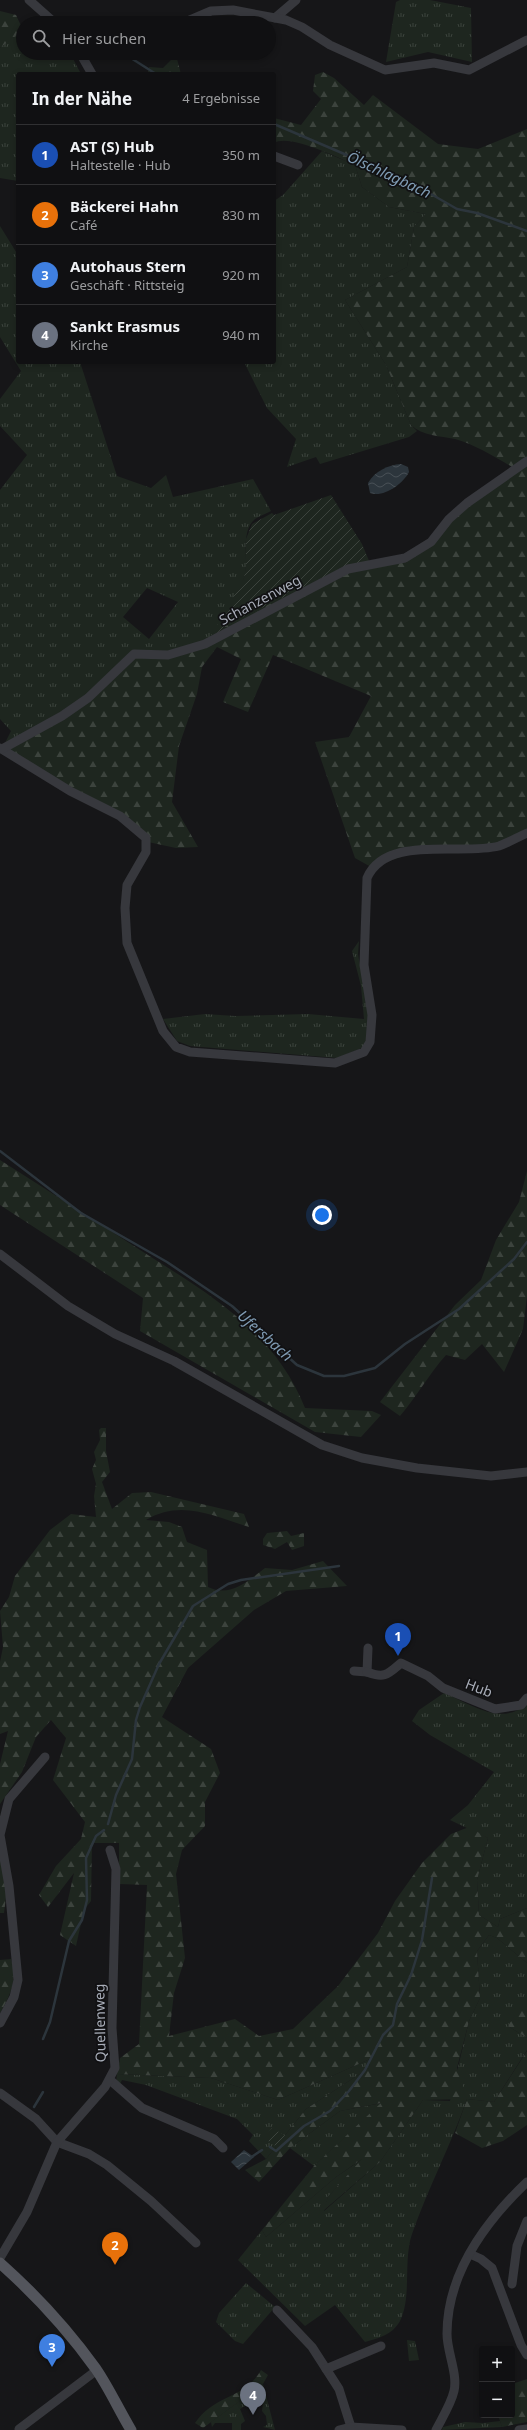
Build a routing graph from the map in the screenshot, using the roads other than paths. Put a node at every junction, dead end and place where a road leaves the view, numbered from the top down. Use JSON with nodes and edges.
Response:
{"nodes":[{"id":1,"x":30,"y":0,"type":"edge"},
{"id":2,"x":296,"y":0,"type":"edge"},
{"id":3,"x":47,"y":16,"type":"edge"},
{"id":4,"x":200,"y":16,"type":"edge"},
{"id":5,"x":263,"y":16,"type":"edge"},
{"id":6,"x":276,"y":17,"type":"edge"},
{"id":7,"x":276,"y":18,"type":"edge"},
{"id":8,"x":527,"y":40,"type":"edge"},
{"id":9,"x":84,"y":60,"type":"edge"},
{"id":10,"x":91,"y":72,"type":"edge"},
{"id":11,"x":276,"y":157,"type":"edge"},
{"id":12,"x":298,"y":165,"type":"dead end"},
{"id":13,"x":527,"y":461,"type":"edge"},
{"id":14,"x":1,"y":748,"type":"edge"},
{"id":15,"x":527,"y":833,"type":"edge"},
{"id":16,"x":0,"y":1254,"type":"edge"},
{"id":17,"x":527,"y":1472,"type":"edge"},
{"id":18,"x":368,"y":1648,"type":"dead end"},
{"id":19,"x":354,"y":1671,"type":"dead end"},
{"id":20,"x":367,"y":1672,"type":"junction"},
{"id":21,"x":527,"y":1698,"type":"edge"},
{"id":22,"x":45,"y":1758,"type":"dead end"},
{"id":23,"x":110,"y":1850,"type":"dead end"},
{"id":24,"x":0,"y":2023,"type":"edge"},
{"id":25,"x":110,"y":2080,"type":"junction"},
{"id":26,"x":0,"y":2093,"type":"edge"},
{"id":27,"x":57,"y":2142,"type":"junction"},
{"id":28,"x":223,"y":2148,"type":"dead end"},
{"id":29,"x":527,"y":2182,"type":"edge"},
{"id":30,"x":527,"y":2221,"type":"edge"},
{"id":31,"x":196,"y":2243,"type":"dead end"},
{"id":32,"x":470,"y":2254,"type":"junction"},
{"id":33,"x":0,"y":2258,"type":"edge"},
{"id":34,"x":0,"y":2263,"type":"edge"},
{"id":35,"x":512,"y":2284,"type":"dead end"},
{"id":36,"x":277,"y":2310,"type":"dead end"},
{"id":37,"x":381,"y":2346,"type":"dead end"},
{"id":38,"x":527,"y":2355,"type":"edge"},
{"id":39,"x":326,"y":2369,"type":"junction"},
{"id":40,"x":97,"y":2370,"type":"junction"},
{"id":41,"x":351,"y":2427,"type":"junction"},
{"id":42,"x":19,"y":2429,"type":"dead end"},
{"id":43,"x":527,"y":2429,"type":"edge"},
{"id":44,"x":131,"y":2430,"type":"edge"},
{"id":45,"x":339,"y":2430,"type":"edge"},
{"id":46,"x":402,"y":2430,"type":"edge"},
{"id":47,"x":436,"y":2430,"type":"edge"},
{"id":48,"x":519,"y":2430,"type":"edge"}],
"edges":[{"from":1,"to":3,"type":"street"},
{"from":2,"to":6,"type":"street"},
{"from":4,"to":5,"type":"street"},
{"from":7,"to":8,"type":"street"},
{"from":9,"to":10,"type":"street"},
{"from":11,"to":12,"type":"street"},
{"from":13,"to":14,"type":"street","name":"Schanzenweg"},
{"from":14,"to":15,"type":"street"},
{"from":16,"to":17,"type":"street"},
{"from":18,"to":20,"type":"street"},
{"from":19,"to":20,"type":"street"},
{"from":20,"to":21,"type":"street","name":"Hub"},
{"from":22,"to":24,"type":"street"},
{"from":23,"to":25,"type":"street","name":"Quellenweg"},
{"from":25,"to":27,"type":"street","name":"Quellenweg"},
{"from":25,"to":28,"type":"street"},
{"from":26,"to":27,"type":"street"},
{"from":27,"to":31,"type":"street"},
{"from":27,"to":33,"type":"street","name":"Quellenweg"},
{"from":29,"to":32,"type":"street"},
{"from":30,"to":35,"type":"street"},
{"from":32,"to":38,"type":"street"},
{"from":32,"to":47,"type":"street"},
{"from":34,"to":40,"type":"main road"},
{"from":36,"to":39,"type":"street"},
{"from":37,"to":39,"type":"street"},
{"from":39,"to":41,"type":"street"},
{"from":40,"to":42,"type":"street"},
{"from":40,"to":44,"type":"main road"},
{"from":41,"to":45,"type":"street"},
{"from":41,"to":46,"type":"street"},
{"from":43,"to":48,"type":"street"}]}
